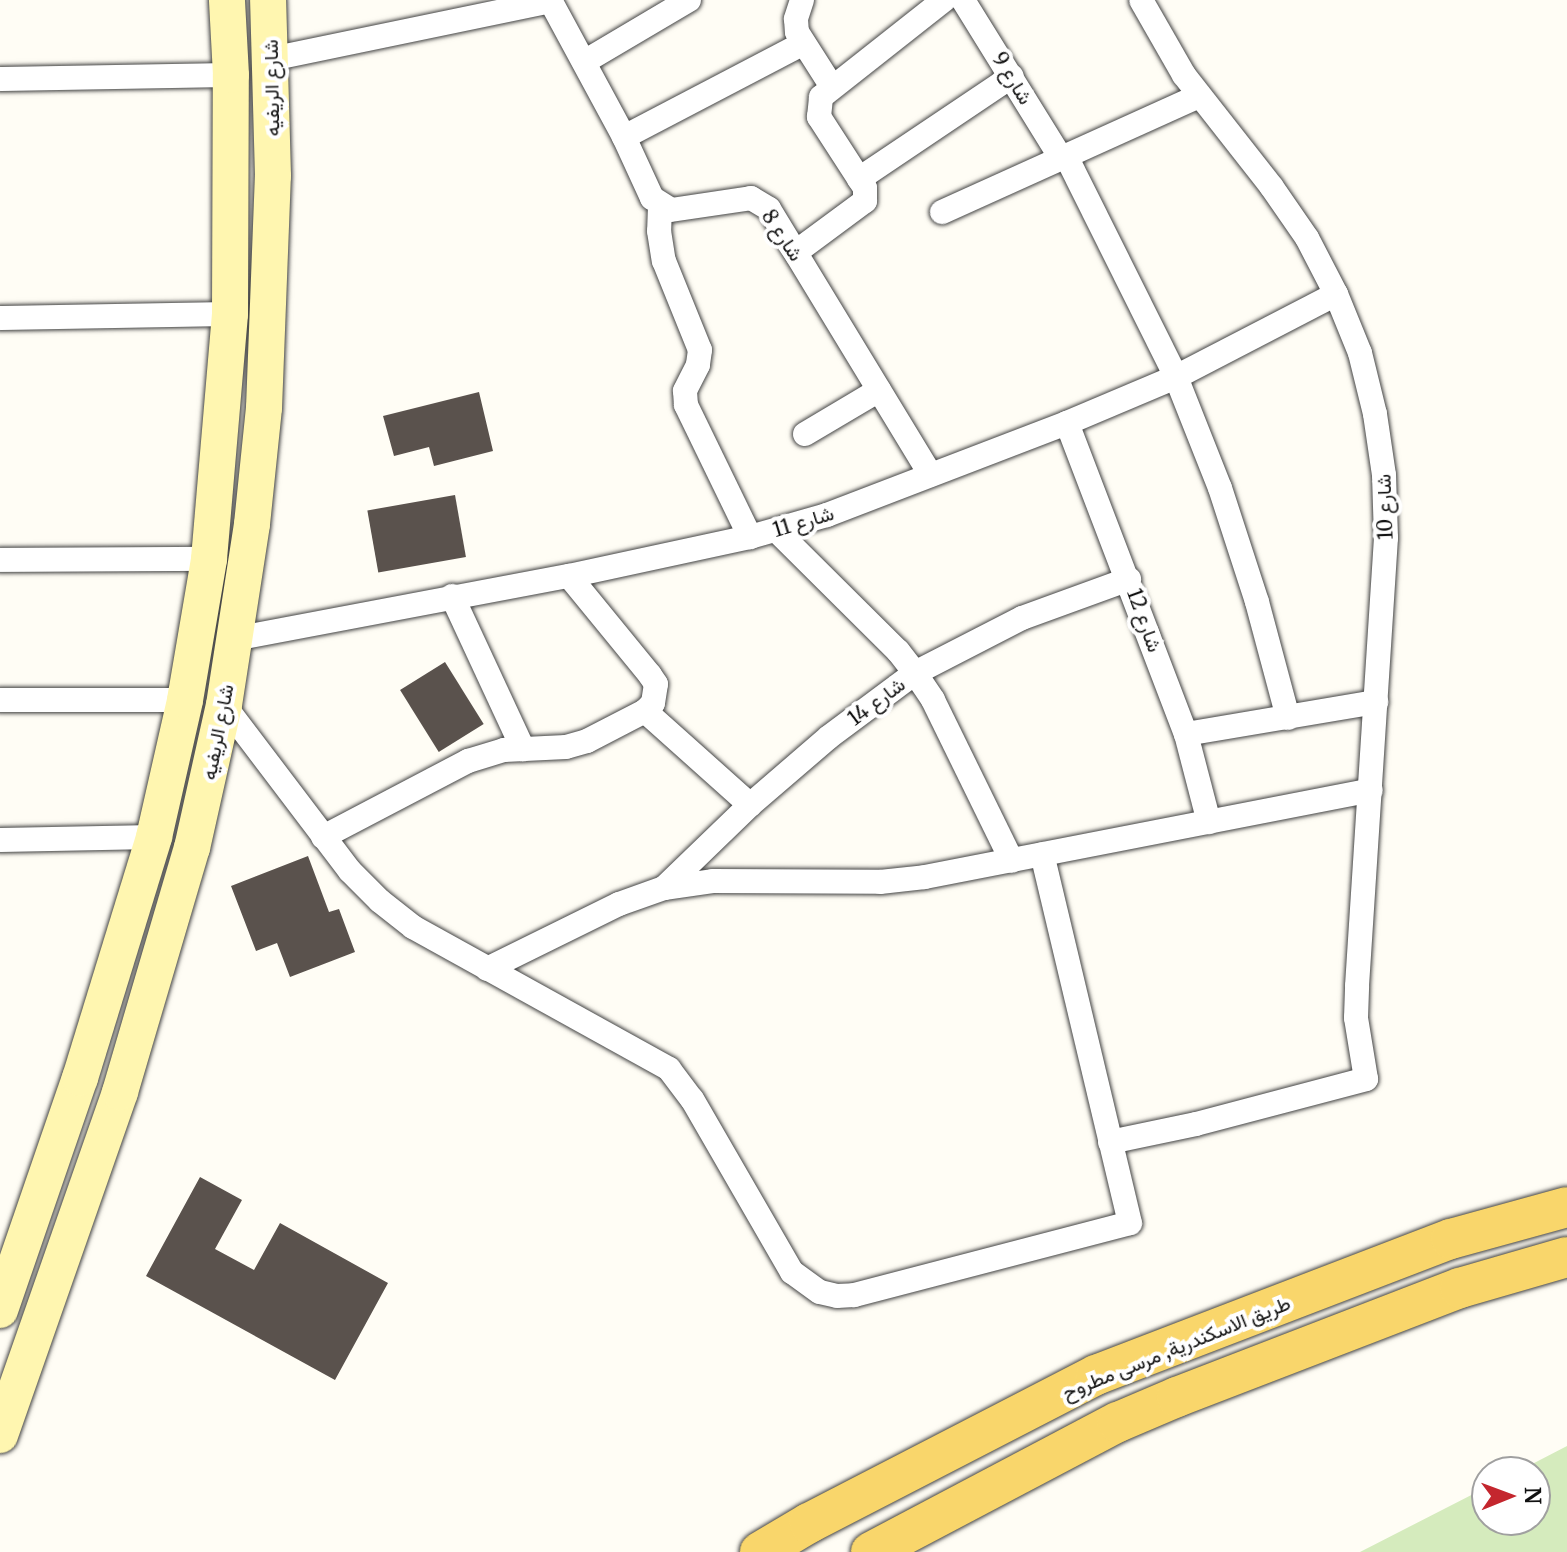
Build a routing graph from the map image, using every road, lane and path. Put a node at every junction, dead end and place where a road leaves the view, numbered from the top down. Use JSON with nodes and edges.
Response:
{"nodes":[{"id":1,"x":227,"y":0,"type":"edge"},
{"id":2,"x":268,"y":0,"type":"edge"},
{"id":3,"x":550,"y":0,"type":"edge"},
{"id":4,"x":689,"y":0,"type":"edge"},
{"id":5,"x":802,"y":0,"type":"edge"},
{"id":6,"x":944,"y":0,"type":"edge"},
{"id":7,"x":963,"y":0,"type":"edge"},
{"id":8,"x":1141,"y":0,"type":"edge"},
{"id":9,"x":802,"y":44,"type":"junction"},
{"id":10,"x":271,"y":59,"type":"junction"},
{"id":11,"x":584,"y":62,"type":"junction"},
{"id":12,"x":231,"y":75,"type":"junction"},
{"id":13,"x":1012,"y":76,"type":"junction"},
{"id":14,"x":0,"y":79,"type":"edge"},
{"id":15,"x":832,"y":87,"type":"junction"},
{"id":16,"x":1199,"y":96,"type":"junction"},
{"id":17,"x":624,"y":137,"type":"junction"},
{"id":18,"x":1064,"y":157,"type":"junction"},
{"id":19,"x":859,"y":179,"type":"junction"},
{"id":20,"x":660,"y":206,"type":"junction"},
{"id":21,"x":942,"y":212,"type":"dead end"},
{"id":22,"x":796,"y":252,"type":"junction"},
{"id":23,"x":1336,"y":294,"type":"junction"},
{"id":24,"x":230,"y":314,"type":"junction"},
{"id":25,"x":0,"y":318,"type":"edge"},
{"id":26,"x":1176,"y":377,"type":"junction"},
{"id":27,"x":879,"y":390,"type":"junction"},
{"id":28,"x":1067,"y":423,"type":"junction"},
{"id":29,"x":805,"y":434,"type":"dead end"},
{"id":30,"x":931,"y":475,"type":"junction"},
{"id":31,"x":776,"y":530,"type":"junction"},
{"id":32,"x":750,"y":537,"type":"junction"},
{"id":33,"x":209,"y":559,"type":"junction"},
{"id":34,"x":0,"y":560,"type":"edge"},
{"id":35,"x":569,"y":576,"type":"junction"},
{"id":36,"x":1129,"y":579,"type":"junction"},
{"id":37,"x":452,"y":596,"type":"junction"},
{"id":38,"x":234,"y":639,"type":"junction"},
{"id":39,"x":915,"y":673,"type":"junction"},
{"id":40,"x":0,"y":700,"type":"edge"},
{"id":41,"x":185,"y":700,"type":"junction"},
{"id":42,"x":1376,"y":702,"type":"junction"},
{"id":43,"x":224,"y":705,"type":"junction"},
{"id":44,"x":645,"y":711,"type":"junction"},
{"id":45,"x":1288,"y":718,"type":"junction"},
{"id":46,"x":1186,"y":734,"type":"junction"},
{"id":47,"x":523,"y":749,"type":"junction"},
{"id":48,"x":1371,"y":790,"type":"junction"},
{"id":49,"x":750,"y":805,"type":"junction"},
{"id":50,"x":1209,"y":822,"type":"junction"},
{"id":51,"x":154,"y":837,"type":"junction"},
{"id":52,"x":323,"y":837,"type":"junction"},
{"id":53,"x":0,"y":840,"type":"edge"},
{"id":54,"x":1042,"y":854,"type":"junction"},
{"id":55,"x":1012,"y":861,"type":"junction"},
{"id":56,"x":664,"y":888,"type":"junction"},
{"id":57,"x":487,"y":969,"type":"junction"},
{"id":58,"x":80,"y":1078,"type":"junction"},
{"id":59,"x":120,"y":1092,"type":"junction"},
{"id":60,"x":1110,"y":1142,"type":"junction"},
{"id":61,"x":1567,"y":1207,"type":"edge"},
{"id":62,"x":1567,"y":1257,"type":"edge"},
{"id":63,"x":0,"y":1310,"type":"edge"},
{"id":64,"x":0,"y":1435,"type":"edge"},
{"id":65,"x":760,"y":1552,"type":"edge"},
{"id":66,"x":871,"y":1552,"type":"edge"}],
"edges":[{"from":1,"to":12,"type":"street","name":"شارع الريفيه"},
{"from":2,"to":10,"type":"street","name":"شارع الريفيه"},
{"from":3,"to":10,"type":"street"},
{"from":3,"to":11,"type":"street"},
{"from":4,"to":11,"type":"street"},
{"from":5,"to":9,"type":"street"},
{"from":6,"to":15,"type":"street"},
{"from":7,"to":13,"type":"street","name":"شارع 9"},
{"from":8,"to":16,"type":"street","name":"شارع 10"},
{"from":9,"to":15,"type":"street"},
{"from":9,"to":17,"type":"street"},
{"from":10,"to":38,"type":"street","name":"شارع الريفيه"},
{"from":11,"to":17,"type":"street"},
{"from":12,"to":14,"type":"street"},
{"from":12,"to":24,"type":"street","name":"شارع الريفيه"},
{"from":13,"to":18,"type":"street","name":"شارع 9"},
{"from":13,"to":19,"type":"street"},
{"from":15,"to":19,"type":"street"},
{"from":16,"to":18,"type":"street"},
{"from":16,"to":23,"type":"street","name":"شارع 10"},
{"from":17,"to":20,"type":"street"},
{"from":18,"to":21,"type":"street"},
{"from":18,"to":26,"type":"street","name":"شارع 9"},
{"from":19,"to":22,"type":"street"},
{"from":20,"to":22,"type":"street","name":"شارع 8"},
{"from":20,"to":32,"type":"street"},
{"from":22,"to":27,"type":"street","name":"شارع 8"},
{"from":23,"to":26,"type":"street","name":"شارع 11"},
{"from":23,"to":42,"type":"street","name":"شارع 10"},
{"from":24,"to":25,"type":"street"},
{"from":24,"to":33,"type":"street","name":"شارع الريفيه"},
{"from":26,"to":28,"type":"street","name":"شارع 11"},
{"from":26,"to":45,"type":"street","name":"شارع 9"},
{"from":27,"to":29,"type":"street"},
{"from":27,"to":30,"type":"street","name":"شارع 8"},
{"from":28,"to":30,"type":"street","name":"شارع 11"},
{"from":28,"to":36,"type":"street","name":"شارع 12"},
{"from":30,"to":31,"type":"street","name":"شارع 11"},
{"from":31,"to":32,"type":"street","name":"شارع 11"},
{"from":31,"to":39,"type":"street"},
{"from":32,"to":35,"type":"street","name":"شارع 11"},
{"from":33,"to":34,"type":"street"},
{"from":33,"to":41,"type":"street","name":"شارع الريفيه"},
{"from":35,"to":37,"type":"street","name":"شارع 11"},
{"from":35,"to":44,"type":"street"},
{"from":36,"to":39,"type":"street","name":"شارع 14"},
{"from":36,"to":46,"type":"street","name":"شارع 12"},
{"from":37,"to":38,"type":"street","name":"شارع 11"},
{"from":37,"to":47,"type":"street"},
{"from":38,"to":43,"type":"street","name":"شارع الريفيه"},
{"from":39,"to":49,"type":"street","name":"شارع 14"},
{"from":39,"to":55,"type":"street"},
{"from":40,"to":41,"type":"street"},
{"from":41,"to":51,"type":"street","name":"شارع الريفيه"},
{"from":42,"to":45,"type":"street"},
{"from":42,"to":48,"type":"street","name":"شارع 10"},
{"from":43,"to":52,"type":"street"},
{"from":43,"to":59,"type":"street","name":"شارع الريفيه"},
{"from":44,"to":47,"type":"street"},
{"from":44,"to":49,"type":"street"},
{"from":45,"to":46,"type":"street"},
{"from":46,"to":50,"type":"street","name":"شارع 12"},
{"from":47,"to":52,"type":"street"},
{"from":48,"to":50,"type":"street"},
{"from":48,"to":60,"type":"street","name":"شارع 10"},
{"from":49,"to":56,"type":"street","name":"شارع 14"},
{"from":50,"to":54,"type":"street"},
{"from":51,"to":53,"type":"street"},
{"from":51,"to":58,"type":"street","name":"شارع الريفيه"},
{"from":52,"to":57,"type":"street"},
{"from":54,"to":55,"type":"street"},
{"from":54,"to":60,"type":"street"},
{"from":55,"to":56,"type":"street"},
{"from":56,"to":57,"type":"street"},
{"from":57,"to":60,"type":"street"},
{"from":58,"to":59,"type":"street"},
{"from":58,"to":63,"type":"street","name":"شارع الريفيه"},
{"from":59,"to":64,"type":"street","name":"شارع الريفيه"},
{"from":61,"to":65,"type":"main road","name":"طريق الاسكندرية, مرسى مطروح"},
{"from":62,"to":66,"type":"main road"}]}
